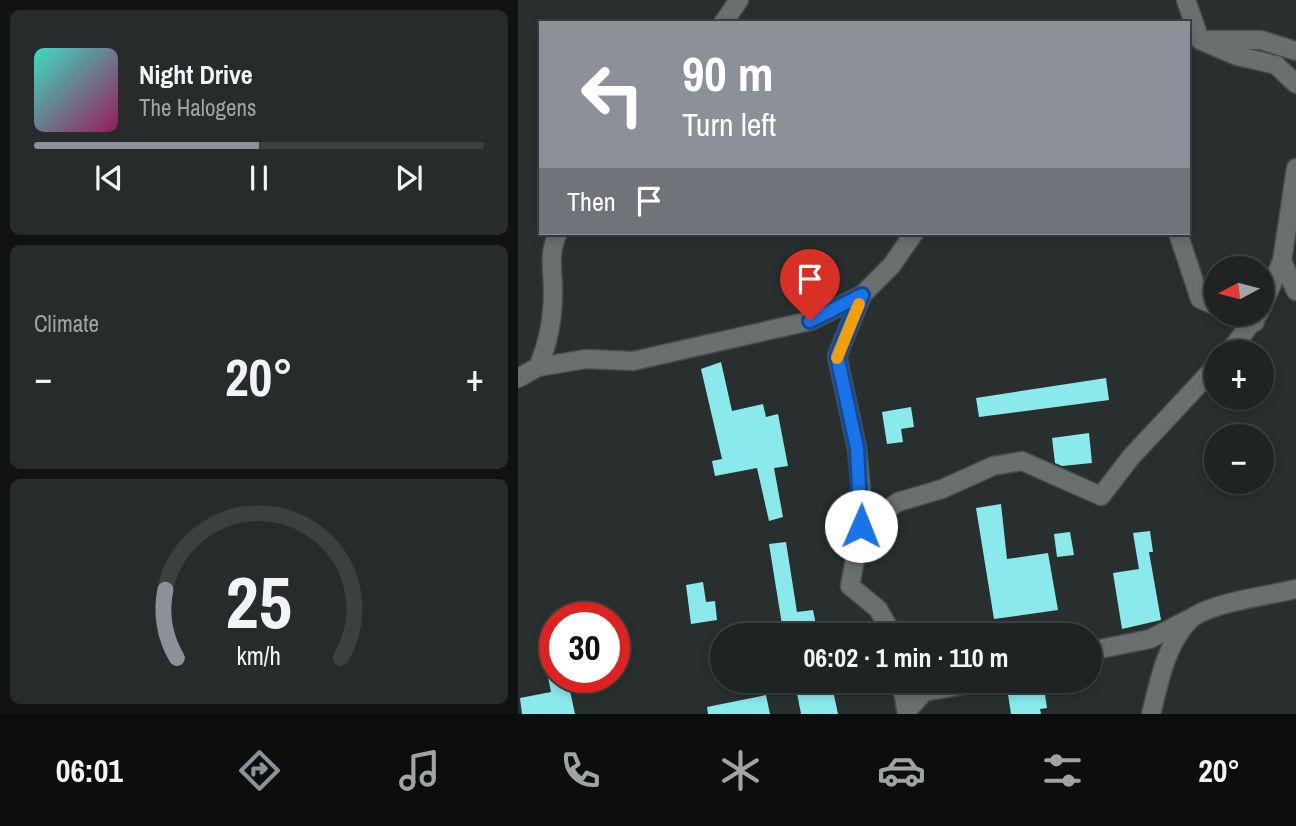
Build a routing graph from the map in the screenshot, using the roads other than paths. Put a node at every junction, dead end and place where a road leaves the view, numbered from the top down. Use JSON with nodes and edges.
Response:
{"nodes":[{"id":1,"x":739,"y":0,"type":"edge"},
{"id":2,"x":1186,"y":0,"type":"edge"},
{"id":3,"x":724,"y":21,"type":"edge"},
{"id":4,"x":1200,"y":40,"type":"junction"},
{"id":5,"x":1296,"y":51,"type":"edge"},
{"id":6,"x":1296,"y":84,"type":"edge"},
{"id":7,"x":1296,"y":168,"type":"edge"},
{"id":8,"x":557,"y":235,"type":"edge"},
{"id":9,"x":914,"y":235,"type":"edge"},
{"id":10,"x":1179,"y":235,"type":"edge"},
{"id":11,"x":1282,"y":261,"type":"junction"},
{"id":12,"x":1274,"y":279,"type":"edge"},
{"id":13,"x":1296,"y":291,"type":"edge"},
{"id":14,"x":862,"y":295,"type":"junction"},
{"id":15,"x":1204,"y":301,"type":"edge"},
{"id":16,"x":1250,"y":326,"type":"edge"},
{"id":17,"x":1238,"y":340,"type":"edge"},
{"id":18,"x":538,"y":367,"type":"junction"},
{"id":19,"x":518,"y":378,"type":"edge"},
{"id":20,"x":1204,"y":379,"type":"edge"},
{"id":21,"x":861,"y":526,"type":"junction"},
{"id":22,"x":1296,"y":589,"type":"edge"},
{"id":23,"x":1191,"y":618,"type":"junction"},
{"id":24,"x":886,"y":623,"type":"edge"},
{"id":25,"x":1102,"y":649,"type":"edge"},
{"id":26,"x":903,"y":693,"type":"edge"},
{"id":27,"x":924,"y":693,"type":"edge"},
{"id":28,"x":907,"y":713,"type":"edge"},
{"id":29,"x":1151,"y":714,"type":"edge"}],
"edges":[{"from":1,"to":3,"type":"street"},
{"from":2,"to":4,"type":"street"},
{"from":4,"to":5,"type":"street"},
{"from":4,"to":6,"type":"street"},
{"from":7,"to":11,"type":"street"},
{"from":8,"to":18,"type":"street"},
{"from":9,"to":14,"type":"street"},
{"from":10,"to":15,"type":"street"},
{"from":11,"to":12,"type":"street"},
{"from":11,"to":13,"type":"street"},
{"from":14,"to":18,"type":"street"},
{"from":14,"to":21,"type":"street"},
{"from":16,"to":17,"type":"street"},
{"from":18,"to":19,"type":"street"},
{"from":20,"to":21,"type":"street"},
{"from":21,"to":24,"type":"street"},
{"from":22,"to":23,"type":"street"},
{"from":23,"to":25,"type":"street"},
{"from":23,"to":29,"type":"street"},
{"from":26,"to":28,"type":"street"},
{"from":27,"to":28,"type":"street"}]}
